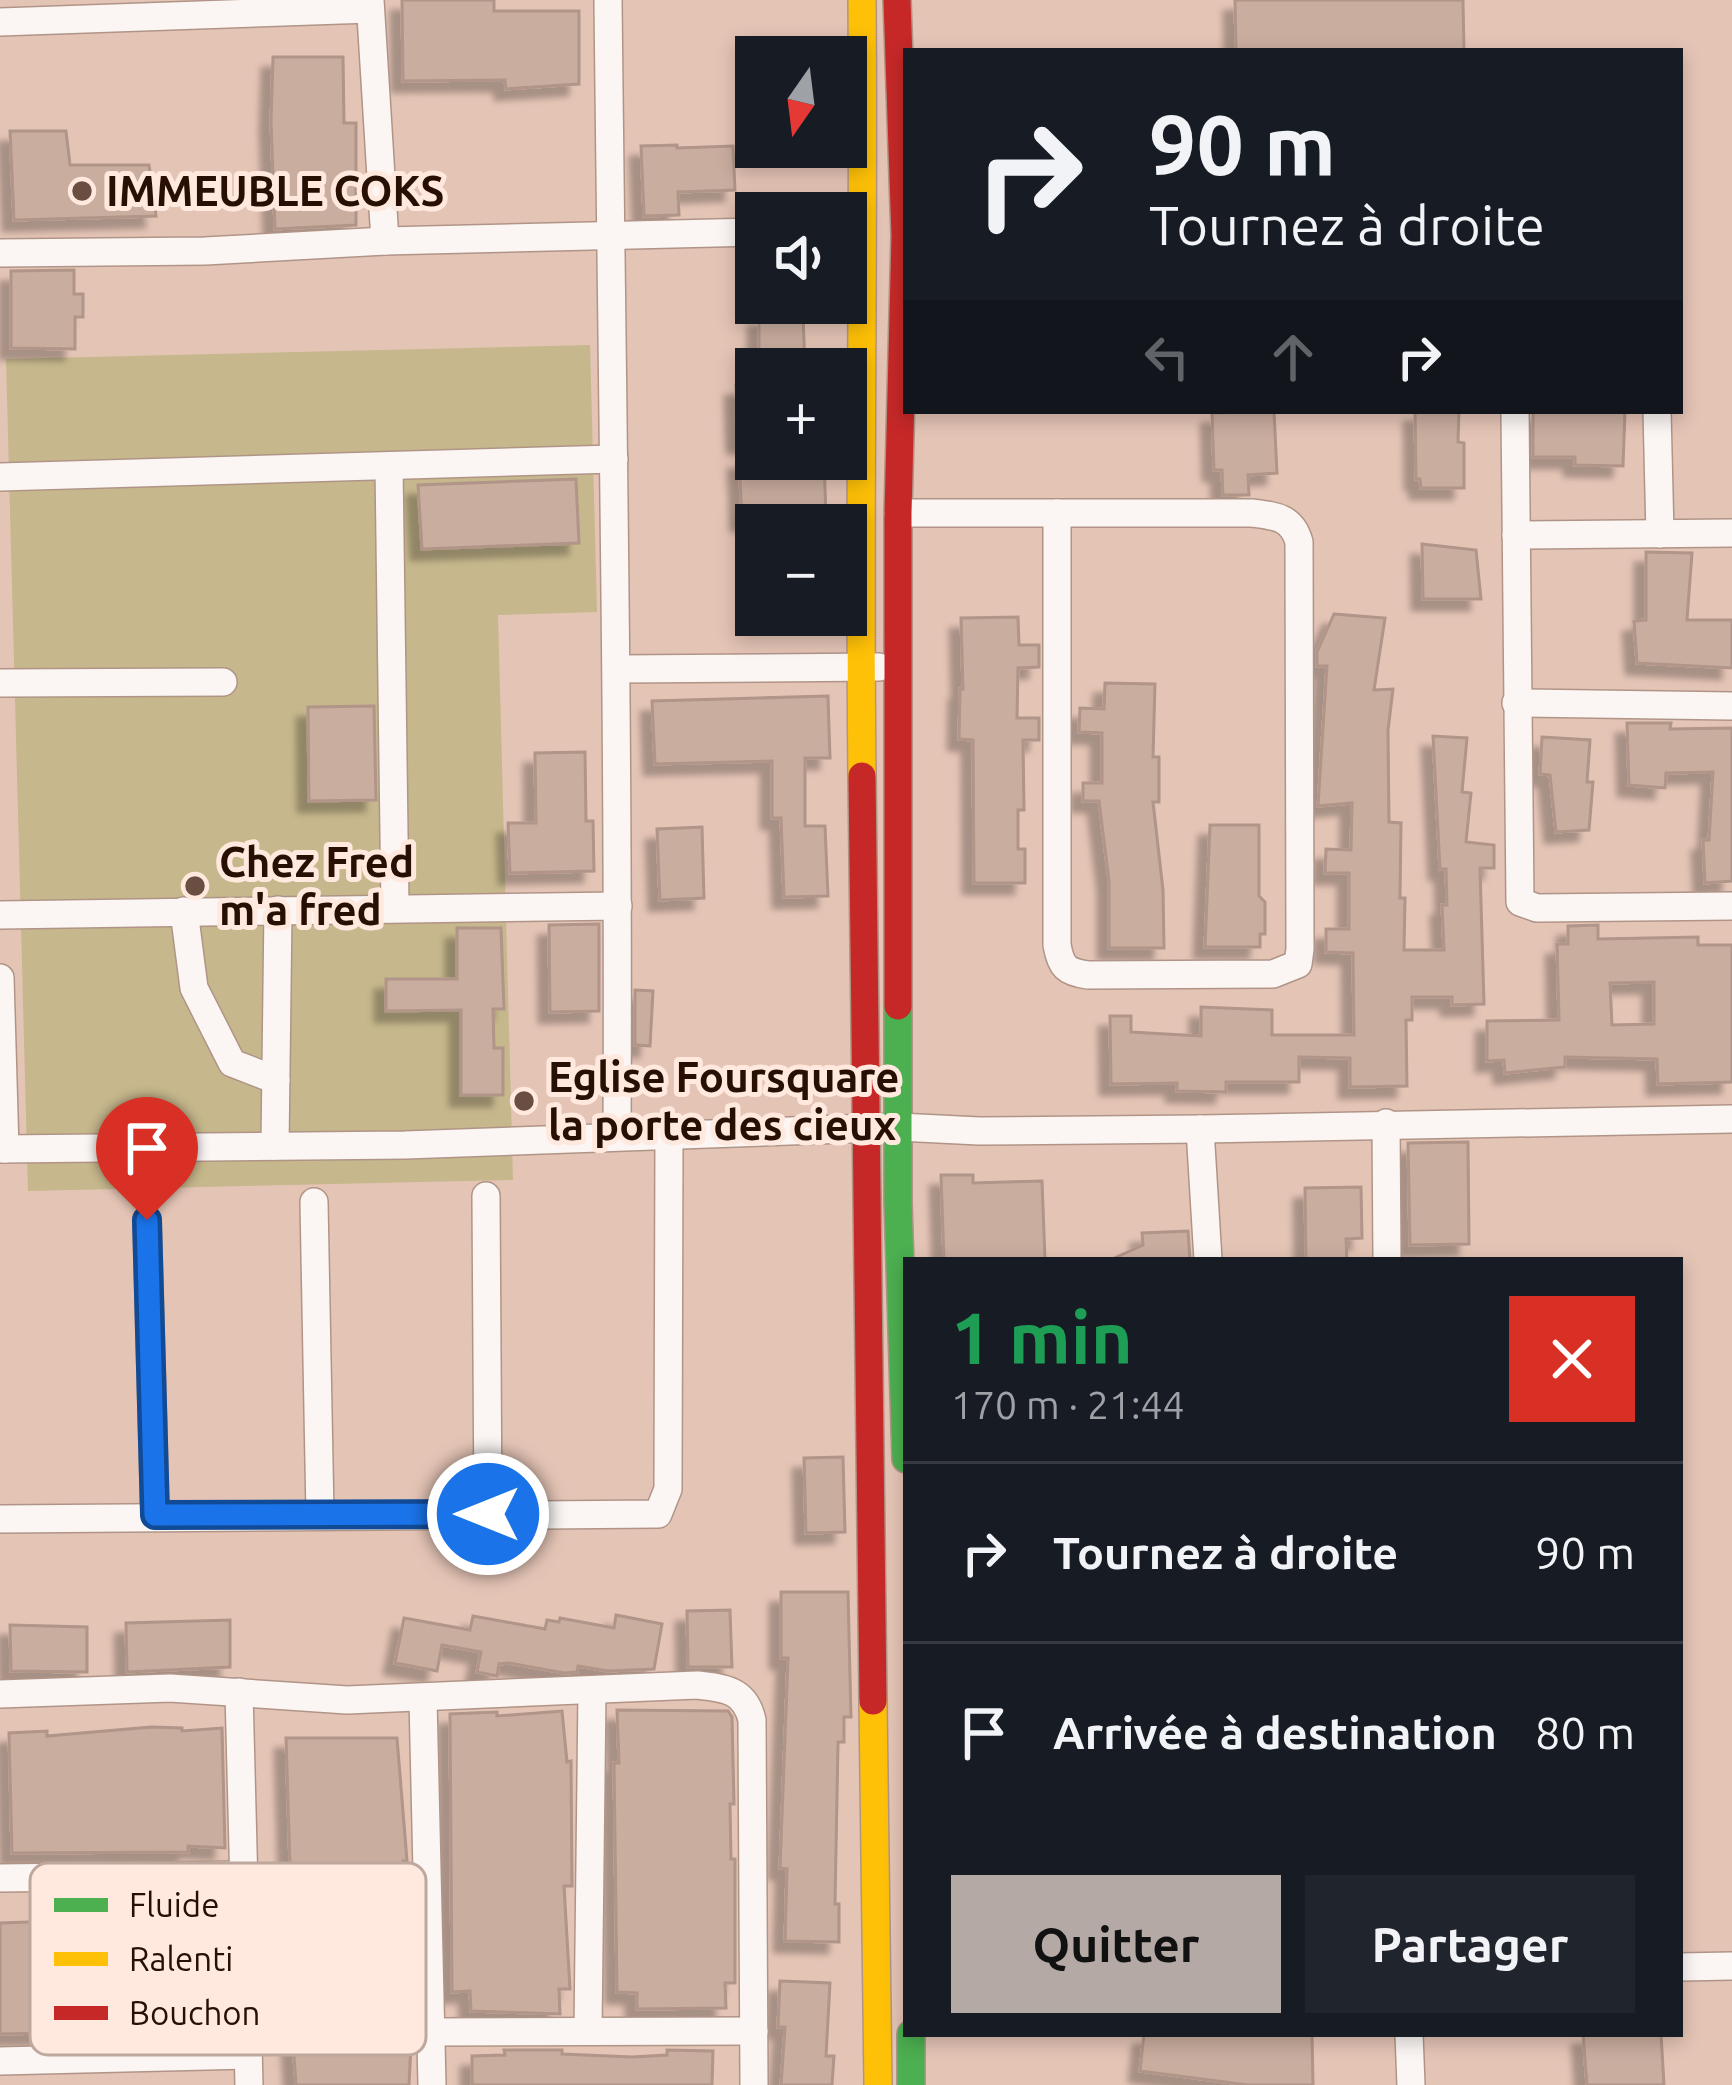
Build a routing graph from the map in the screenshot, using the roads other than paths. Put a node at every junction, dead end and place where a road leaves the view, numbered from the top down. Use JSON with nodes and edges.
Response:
{"nodes":[{"id":1,"x":608,"y":0,"type":"edge"},
{"id":2,"x":862,"y":0,"type":"edge"},
{"id":3,"x":897,"y":0,"type":"edge"},
{"id":4,"x":370,"y":4,"type":"edge"},
{"id":5,"x":0,"y":22,"type":"edge"},
{"id":6,"x":903,"y":177,"type":"edge"},
{"id":7,"x":856,"y":192,"type":"edge"},
{"id":8,"x":735,"y":233,"type":"edge"},
{"id":9,"x":609,"y":238,"type":"junction"},
{"id":10,"x":385,"y":241,"type":"junction"},
{"id":11,"x":0,"y":253,"type":"edge"},
{"id":12,"x":903,"y":315,"type":"edge"},
{"id":13,"x":856,"y":324,"type":"edge"},
{"id":14,"x":1515,"y":414,"type":"edge"},
{"id":15,"x":1657,"y":414,"type":"edge"},
{"id":16,"x":614,"y":459,"type":"junction"},
{"id":17,"x":389,"y":466,"type":"junction"},
{"id":18,"x":0,"y":477,"type":"edge"},
{"id":19,"x":898,"y":513,"type":"junction"},
{"id":20,"x":1057,"y":513,"type":"junction"},
{"id":21,"x":1732,"y":533,"type":"edge"},
{"id":22,"x":1660,"y":534,"type":"junction"},
{"id":23,"x":1516,"y":535,"type":"junction"},
{"id":24,"x":862,"y":667,"type":"junction"},
{"id":25,"x":898,"y":667,"type":"junction"},
{"id":26,"x":619,"y":669,"type":"junction"},
{"id":27,"x":223,"y":682,"type":"dead end"},
{"id":28,"x":0,"y":683,"type":"edge"},
{"id":29,"x":1516,"y":703,"type":"junction"},
{"id":30,"x":1732,"y":706,"type":"edge"},
{"id":31,"x":618,"y":906,"type":"junction"},
{"id":32,"x":1732,"y":906,"type":"edge"},
{"id":33,"x":395,"y":907,"type":"junction"},
{"id":34,"x":278,"y":910,"type":"junction"},
{"id":35,"x":184,"y":911,"type":"junction"},
{"id":36,"x":0,"y":915,"type":"edge"},
{"id":37,"x":0,"y":978,"type":"edge"},
{"id":38,"x":276,"y":1080,"type":"junction"},
{"id":39,"x":1732,"y":1119,"type":"edge"},
{"id":40,"x":1386,"y":1124,"type":"junction"},
{"id":41,"x":899,"y":1127,"type":"junction"},
{"id":42,"x":867,"y":1128,"type":"junction"},
{"id":43,"x":1200,"y":1129,"type":"junction"},
{"id":44,"x":669,"y":1134,"type":"junction"},
{"id":45,"x":617,"y":1136,"type":"junction"},
{"id":46,"x":275,"y":1146,"type":"junction"},
{"id":47,"x":2,"y":1149,"type":"edge"},
{"id":48,"x":486,"y":1196,"type":"dead end"},
{"id":49,"x":314,"y":1202,"type":"dead end"},
{"id":50,"x":147,"y":1220,"type":"dead end"},
{"id":51,"x":1208,"y":1257,"type":"edge"},
{"id":52,"x":1387,"y":1257,"type":"edge"},
{"id":53,"x":903,"y":1317,"type":"edge"},
{"id":54,"x":488,"y":1514,"type":"junction"},
{"id":55,"x":155,"y":1515,"type":"junction"},
{"id":56,"x":320,"y":1515,"type":"junction"},
{"id":57,"x":0,"y":1519,"type":"edge"},
{"id":58,"x":238,"y":1692,"type":"junction"},
{"id":59,"x":592,"y":1692,"type":"junction"},
{"id":60,"x":0,"y":1694,"type":"edge"},
{"id":61,"x":424,"y":1699,"type":"junction"},
{"id":62,"x":244,"y":1863,"type":"edge"},
{"id":63,"x":0,"y":1878,"type":"edge"},
{"id":64,"x":30,"y":1878,"type":"edge"},
{"id":65,"x":1732,"y":1966,"type":"edge"},
{"id":66,"x":1683,"y":1967,"type":"edge"},
{"id":67,"x":587,"y":2031,"type":"junction"},
{"id":68,"x":754,"y":2031,"type":"junction"},
{"id":69,"x":432,"y":2032,"type":"junction"},
{"id":70,"x":911,"y":2037,"type":"edge"},
{"id":71,"x":1409,"y":2037,"type":"edge"},
{"id":72,"x":248,"y":2055,"type":"joint"},
{"id":73,"x":0,"y":2061,"type":"edge"},
{"id":74,"x":61,"y":2072,"type":"edge"},
{"id":75,"x":249,"y":2085,"type":"edge"},
{"id":76,"x":432,"y":2085,"type":"edge"},
{"id":77,"x":754,"y":2085,"type":"edge"},
{"id":78,"x":878,"y":2085,"type":"edge"},
{"id":79,"x":911,"y":2085,"type":"edge"},
{"id":80,"x":1411,"y":2085,"type":"edge"}],
"edges":[{"from":1,"to":9,"type":"street"},
{"from":2,"to":7,"type":"main road"},
{"from":3,"to":6,"type":"main road"},
{"from":4,"to":5,"type":"street"},
{"from":4,"to":10,"type":"street"},
{"from":8,"to":9,"type":"street"},
{"from":9,"to":10,"type":"street"},
{"from":9,"to":16,"type":"street"},
{"from":10,"to":11,"type":"street"},
{"from":12,"to":19,"type":"main road"},
{"from":13,"to":24,"type":"main road"},
{"from":14,"to":23,"type":"street"},
{"from":15,"to":22,"type":"street"},
{"from":16,"to":17,"type":"street"},
{"from":16,"to":26,"type":"street"},
{"from":17,"to":18,"type":"street"},
{"from":17,"to":33,"type":"street"},
{"from":19,"to":20,"type":"street"},
{"from":19,"to":25,"type":"main road"},
{"from":20,"to":20,"type":"street"},
{"from":21,"to":22,"type":"street"},
{"from":22,"to":23,"type":"street"},
{"from":23,"to":29,"type":"street"},
{"from":24,"to":25,"type":"street"},
{"from":24,"to":26,"type":"street"},
{"from":24,"to":42,"type":"main road"},
{"from":25,"to":41,"type":"main road"},
{"from":26,"to":31,"type":"street"},
{"from":27,"to":28,"type":"street"},
{"from":29,"to":30,"type":"street"},
{"from":29,"to":32,"type":"street"},
{"from":31,"to":33,"type":"street"},
{"from":31,"to":45,"type":"street"},
{"from":33,"to":34,"type":"street"},
{"from":34,"to":35,"type":"street"},
{"from":34,"to":38,"type":"street"},
{"from":35,"to":36,"type":"street"},
{"from":35,"to":38,"type":"street"},
{"from":37,"to":47,"type":"street"},
{"from":38,"to":46,"type":"street"},
{"from":39,"to":40,"type":"street"},
{"from":40,"to":43,"type":"street"},
{"from":40,"to":52,"type":"street"},
{"from":41,"to":42,"type":"street"},
{"from":41,"to":43,"type":"street"},
{"from":41,"to":53,"type":"main road"},
{"from":42,"to":44,"type":"street"},
{"from":42,"to":78,"type":"main road"},
{"from":43,"to":51,"type":"street"},
{"from":44,"to":45,"type":"street"},
{"from":44,"to":54,"type":"street"},
{"from":45,"to":46,"type":"street"},
{"from":46,"to":47,"type":"street"},
{"from":48,"to":54,"type":"street"},
{"from":49,"to":56,"type":"street"},
{"from":50,"to":55,"type":"street"},
{"from":54,"to":56,"type":"street"},
{"from":55,"to":56,"type":"street"},
{"from":55,"to":57,"type":"street"},
{"from":58,"to":60,"type":"street"},
{"from":58,"to":61,"type":"street"},
{"from":58,"to":62,"type":"street"},
{"from":59,"to":61,"type":"street"},
{"from":59,"to":67,"type":"street"},
{"from":59,"to":68,"type":"street"},
{"from":61,"to":69,"type":"street"},
{"from":63,"to":64,"type":"street"},
{"from":65,"to":66,"type":"street"},
{"from":67,"to":68,"type":"street"},
{"from":67,"to":69,"type":"street"},
{"from":68,"to":77,"type":"street"},
{"from":69,"to":76,"type":"street"},
{"from":70,"to":79,"type":"main road"},
{"from":71,"to":80,"type":"street"},
{"from":72,"to":74,"type":"street"},
{"from":72,"to":75,"type":"street"},
{"from":73,"to":74,"type":"street"}]}
